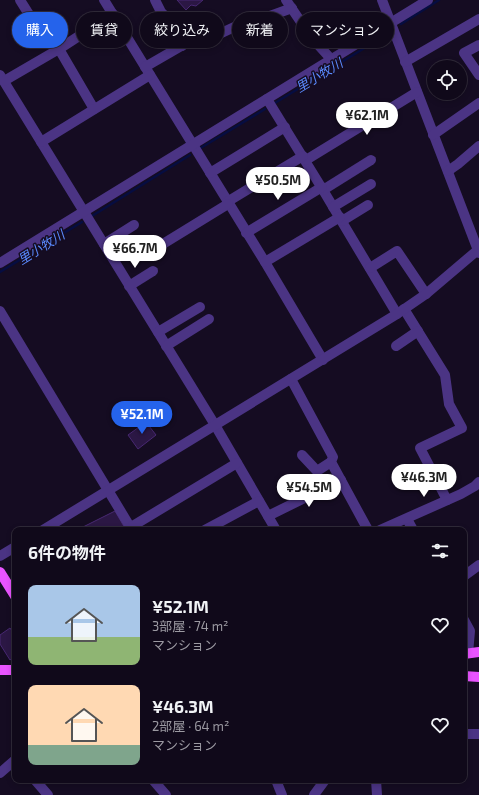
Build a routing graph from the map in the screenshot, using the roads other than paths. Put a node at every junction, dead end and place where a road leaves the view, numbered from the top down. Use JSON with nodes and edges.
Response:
{"nodes":[{"id":1,"x":20,"y":0,"type":"edge"},
{"id":2,"x":104,"y":0,"type":"edge"},
{"id":3,"x":155,"y":0,"type":"edge"},
{"id":4,"x":382,"y":0,"type":"edge"},
{"id":5,"x":428,"y":0,"type":"edge"},
{"id":6,"x":289,"y":4,"type":"edge"},
{"id":7,"x":28,"y":12,"type":"edge"},
{"id":8,"x":111,"y":12,"type":"edge"},
{"id":9,"x":161,"y":12,"type":"edge"},
{"id":10,"x":386,"y":12,"type":"edge"},
{"id":11,"x":479,"y":19,"type":"edge"},
{"id":12,"x":394,"y":22,"type":"edge"},
{"id":13,"x":224,"y":32,"type":"edge"},
{"id":14,"x":394,"y":32,"type":"edge"},
{"id":15,"x":76,"y":38,"type":"edge"},
{"id":16,"x":479,"y":45,"type":"edge"},
{"id":17,"x":132,"y":47,"type":"edge"},
{"id":18,"x":179,"y":48,"type":"edge"},
{"id":19,"x":350,"y":48,"type":"edge"},
{"id":20,"x":59,"y":49,"type":"junction"},
{"id":21,"x":331,"y":59,"type":"junction"},
{"id":22,"x":406,"y":62,"type":"junction"},
{"id":23,"x":147,"y":71,"type":"junction"},
{"id":24,"x":479,"y":75,"type":"edge"},
{"id":25,"x":2,"y":78,"type":"edge"},
{"id":26,"x":417,"y":92,"type":"junction"},
{"id":27,"x":267,"y":99,"type":"junction"},
{"id":28,"x":479,"y":103,"type":"edge"},
{"id":29,"x":94,"y":109,"type":"junction"},
{"id":30,"x":285,"y":127,"type":"junction"},
{"id":31,"x":433,"y":135,"type":"junction"},
{"id":32,"x":42,"y":142,"type":"junction"},
{"id":33,"x":192,"y":144,"type":"junction"},
{"id":34,"x":479,"y":146,"type":"edge"},
{"id":35,"x":304,"y":158,"type":"junction"},
{"id":36,"x":371,"y":160,"type":"dead end"},
{"id":37,"x":448,"y":171,"type":"junction"},
{"id":38,"x":210,"y":173,"type":"junction"},
{"id":39,"x":371,"y":184,"type":"dead end"},
{"id":40,"x":322,"y":188,"type":"junction"},
{"id":41,"x":228,"y":203,"type":"junction"},
{"id":42,"x":368,"y":205,"type":"dead end"},
{"id":43,"x":334,"y":207,"type":"junction"},
{"id":44,"x":84,"y":211,"type":"junction"},
{"id":45,"x":341,"y":219,"type":"junction"},
{"id":46,"x":134,"y":225,"type":"dead end"},
{"id":47,"x":246,"y":233,"type":"junction"},
{"id":48,"x":104,"y":244,"type":"junction"},
{"id":49,"x":126,"y":244,"type":"dead end"},
{"id":50,"x":158,"y":247,"type":"dead end"},
{"id":51,"x":479,"y":250,"type":"edge"},
{"id":52,"x":110,"y":254,"type":"junction"},
{"id":53,"x":265,"y":262,"type":"junction"},
{"id":54,"x":0,"y":263,"type":"edge"},
{"id":55,"x":370,"y":268,"type":"junction"},
{"id":56,"x":153,"y":271,"type":"dead end"},
{"id":57,"x":129,"y":286,"type":"junction"},
{"id":58,"x":426,"y":294,"type":"junction"},
{"id":59,"x":200,"y":307,"type":"dead end"},
{"id":60,"x":0,"y":311,"type":"edge"},
{"id":61,"x":401,"y":312,"type":"junction"},
{"id":62,"x":209,"y":319,"type":"dead end"},
{"id":63,"x":418,"y":331,"type":"junction"},
{"id":64,"x":158,"y":332,"type":"junction"},
{"id":65,"x":166,"y":346,"type":"junction"},
{"id":66,"x":396,"y":346,"type":"dead end"},
{"id":67,"x":323,"y":360,"type":"junction"},
{"id":68,"x":291,"y":379,"type":"junction"},
{"id":69,"x":214,"y":425,"type":"junction"},
{"id":70,"x":302,"y":456,"type":"dead end"},
{"id":71,"x":331,"y":462,"type":"junction"},
{"id":72,"x":237,"y":463,"type":"junction"},
{"id":73,"x":341,"y":480,"type":"junction"},
{"id":74,"x":479,"y":482,"type":"edge"},
{"id":75,"x":108,"y":490,"type":"junction"},
{"id":76,"x":447,"y":500,"type":"junction"},
{"id":77,"x":259,"y":501,"type":"junction"},
{"id":78,"x":268,"y":516,"type":"junction"},
{"id":79,"x":407,"y":519,"type":"junction"},
{"id":80,"x":47,"y":527,"type":"edge"},
{"id":81,"x":131,"y":527,"type":"edge"},
{"id":82,"x":135,"y":527,"type":"edge"},
{"id":83,"x":211,"y":527,"type":"edge"},
{"id":84,"x":274,"y":527,"type":"edge"},
{"id":85,"x":366,"y":527,"type":"edge"},
{"id":86,"x":387,"y":527,"type":"edge"},
{"id":87,"x":411,"y":527,"type":"edge"},
{"id":88,"x":12,"y":549,"type":"edge"},
{"id":89,"x":0,"y":556,"type":"edge"},
{"id":90,"x":479,"y":566,"type":"edge"},
{"id":91,"x":0,"y":572,"type":"edge"},
{"id":92,"x":467,"y":574,"type":"edge"},
{"id":93,"x":12,"y":591,"type":"edge"},
{"id":94,"x":467,"y":626,"type":"edge"},
{"id":95,"x":467,"y":648,"type":"edge"},
{"id":96,"x":479,"y":652,"type":"edge"},
{"id":97,"x":467,"y":653,"type":"edge"},
{"id":98,"x":0,"y":670,"type":"edge"},
{"id":99,"x":12,"y":670,"type":"edge"},
{"id":100,"x":467,"y":676,"type":"edge"},
{"id":101,"x":479,"y":676,"type":"edge"},
{"id":102,"x":467,"y":734,"type":"edge"},
{"id":103,"x":479,"y":734,"type":"edge"},
{"id":104,"x":12,"y":763,"type":"edge"},
{"id":105,"x":0,"y":773,"type":"edge"},
{"id":106,"x":38,"y":783,"type":"edge"},
{"id":107,"x":156,"y":783,"type":"edge"},
{"id":108,"x":277,"y":783,"type":"edge"},
{"id":109,"x":323,"y":783,"type":"edge"},
{"id":110,"x":376,"y":783,"type":"edge"},
{"id":111,"x":48,"y":795,"type":"edge"},
{"id":112,"x":166,"y":795,"type":"edge"},
{"id":113,"x":282,"y":795,"type":"edge"},
{"id":114,"x":314,"y":795,"type":"edge"},
{"id":115,"x":377,"y":795,"type":"edge"}],
"edges":[{"from":1,"to":7,"type":"street"},
{"from":2,"to":8,"type":"street"},
{"from":3,"to":9,"type":"street"},
{"from":4,"to":10,"type":"street"},
{"from":5,"to":12,"type":"street"},
{"from":6,"to":13,"type":"street"},
{"from":6,"to":21,"type":"street"},
{"from":11,"to":22,"type":"street"},
{"from":14,"to":22,"type":"street"},
{"from":15,"to":20,"type":"street"},
{"from":16,"to":24,"type":"street"},
{"from":17,"to":23,"type":"street"},
{"from":18,"to":23,"type":"street"},
{"from":19,"to":21,"type":"street"},
{"from":20,"to":25,"type":"street"},
{"from":20,"to":29,"type":"street"},
{"from":21,"to":27,"type":"street"},
{"from":22,"to":26,"type":"street"},
{"from":23,"to":29,"type":"street"},
{"from":23,"to":33,"type":"street"},
{"from":25,"to":32,"type":"street"},
{"from":26,"to":31,"type":"street"},
{"from":26,"to":35,"type":"street"},
{"from":27,"to":30,"type":"street"},
{"from":27,"to":33,"type":"street"},
{"from":28,"to":31,"type":"street"},
{"from":29,"to":32,"type":"street"},
{"from":30,"to":35,"type":"street"},
{"from":30,"to":38,"type":"street"},
{"from":31,"to":37,"type":"street"},
{"from":32,"to":44,"type":"street"},
{"from":33,"to":38,"type":"street"},
{"from":33,"to":44,"type":"street"},
{"from":34,"to":37,"type":"street"},
{"from":35,"to":40,"type":"street"},
{"from":35,"to":41,"type":"street"},
{"from":36,"to":40,"type":"street"},
{"from":37,"to":51,"type":"street"},
{"from":38,"to":41,"type":"street"},
{"from":39,"to":43,"type":"street"},
{"from":40,"to":43,"type":"street"},
{"from":40,"to":47,"type":"street"},
{"from":41,"to":47,"type":"street"},
{"from":41,"to":50,"type":"street"},
{"from":42,"to":45,"type":"street"},
{"from":43,"to":45,"type":"street"},
{"from":44,"to":48,"type":"street"},
{"from":44,"to":54,"type":"street"},
{"from":45,"to":53,"type":"street"},
{"from":45,"to":55,"type":"street"},
{"from":46,"to":48,"type":"street"},
{"from":47,"to":53,"type":"street"},
{"from":48,"to":52,"type":"street"},
{"from":49,"to":52,"type":"street"},
{"from":51,"to":58,"type":"street"},
{"from":52,"to":57,"type":"street"},
{"from":53,"to":67,"type":"street"},
{"from":55,"to":58,"type":"street"},
{"from":55,"to":61,"type":"street"},
{"from":56,"to":57,"type":"street"},
{"from":57,"to":64,"type":"street"},
{"from":58,"to":61,"type":"street"},
{"from":59,"to":64,"type":"street"},
{"from":60,"to":75,"type":"street"},
{"from":61,"to":63,"type":"street"},
{"from":61,"to":67,"type":"street"},
{"from":62,"to":65,"type":"street"},
{"from":63,"to":66,"type":"street"},
{"from":63,"to":76,"type":"street"},
{"from":64,"to":65,"type":"street"},
{"from":65,"to":69,"type":"street"},
{"from":67,"to":68,"type":"street"},
{"from":68,"to":69,"type":"street"},
{"from":68,"to":71,"type":"street"},
{"from":69,"to":72,"type":"street"},
{"from":69,"to":75,"type":"street"},
{"from":70,"to":71,"type":"street"},
{"from":71,"to":73,"type":"street"},
{"from":72,"to":77,"type":"street"},
{"from":72,"to":82,"type":"street"},
{"from":73,"to":78,"type":"street"},
{"from":73,"to":85,"type":"street"},
{"from":74,"to":76,"type":"street"},
{"from":75,"to":80,"type":"street"},
{"from":75,"to":81,"type":"street"},
{"from":76,"to":79,"type":"street"},
{"from":77,"to":78,"type":"street"},
{"from":77,"to":83,"type":"street"},
{"from":78,"to":84,"type":"street"},
{"from":79,"to":86,"type":"street"},
{"from":79,"to":87,"type":"street"},
{"from":88,"to":89,"type":"street"},
{"from":90,"to":92,"type":"street"},
{"from":91,"to":93,"type":"main road"},
{"from":94,"to":95,"type":"street"},
{"from":96,"to":97,"type":"main road"},
{"from":98,"to":99,"type":"main road"},
{"from":100,"to":101,"type":"main road"},
{"from":102,"to":103,"type":"street"},
{"from":104,"to":105,"type":"street"},
{"from":106,"to":111,"type":"street"},
{"from":107,"to":112,"type":"street"},
{"from":108,"to":113,"type":"street"},
{"from":109,"to":114,"type":"street"},
{"from":110,"to":115,"type":"street"}]}
